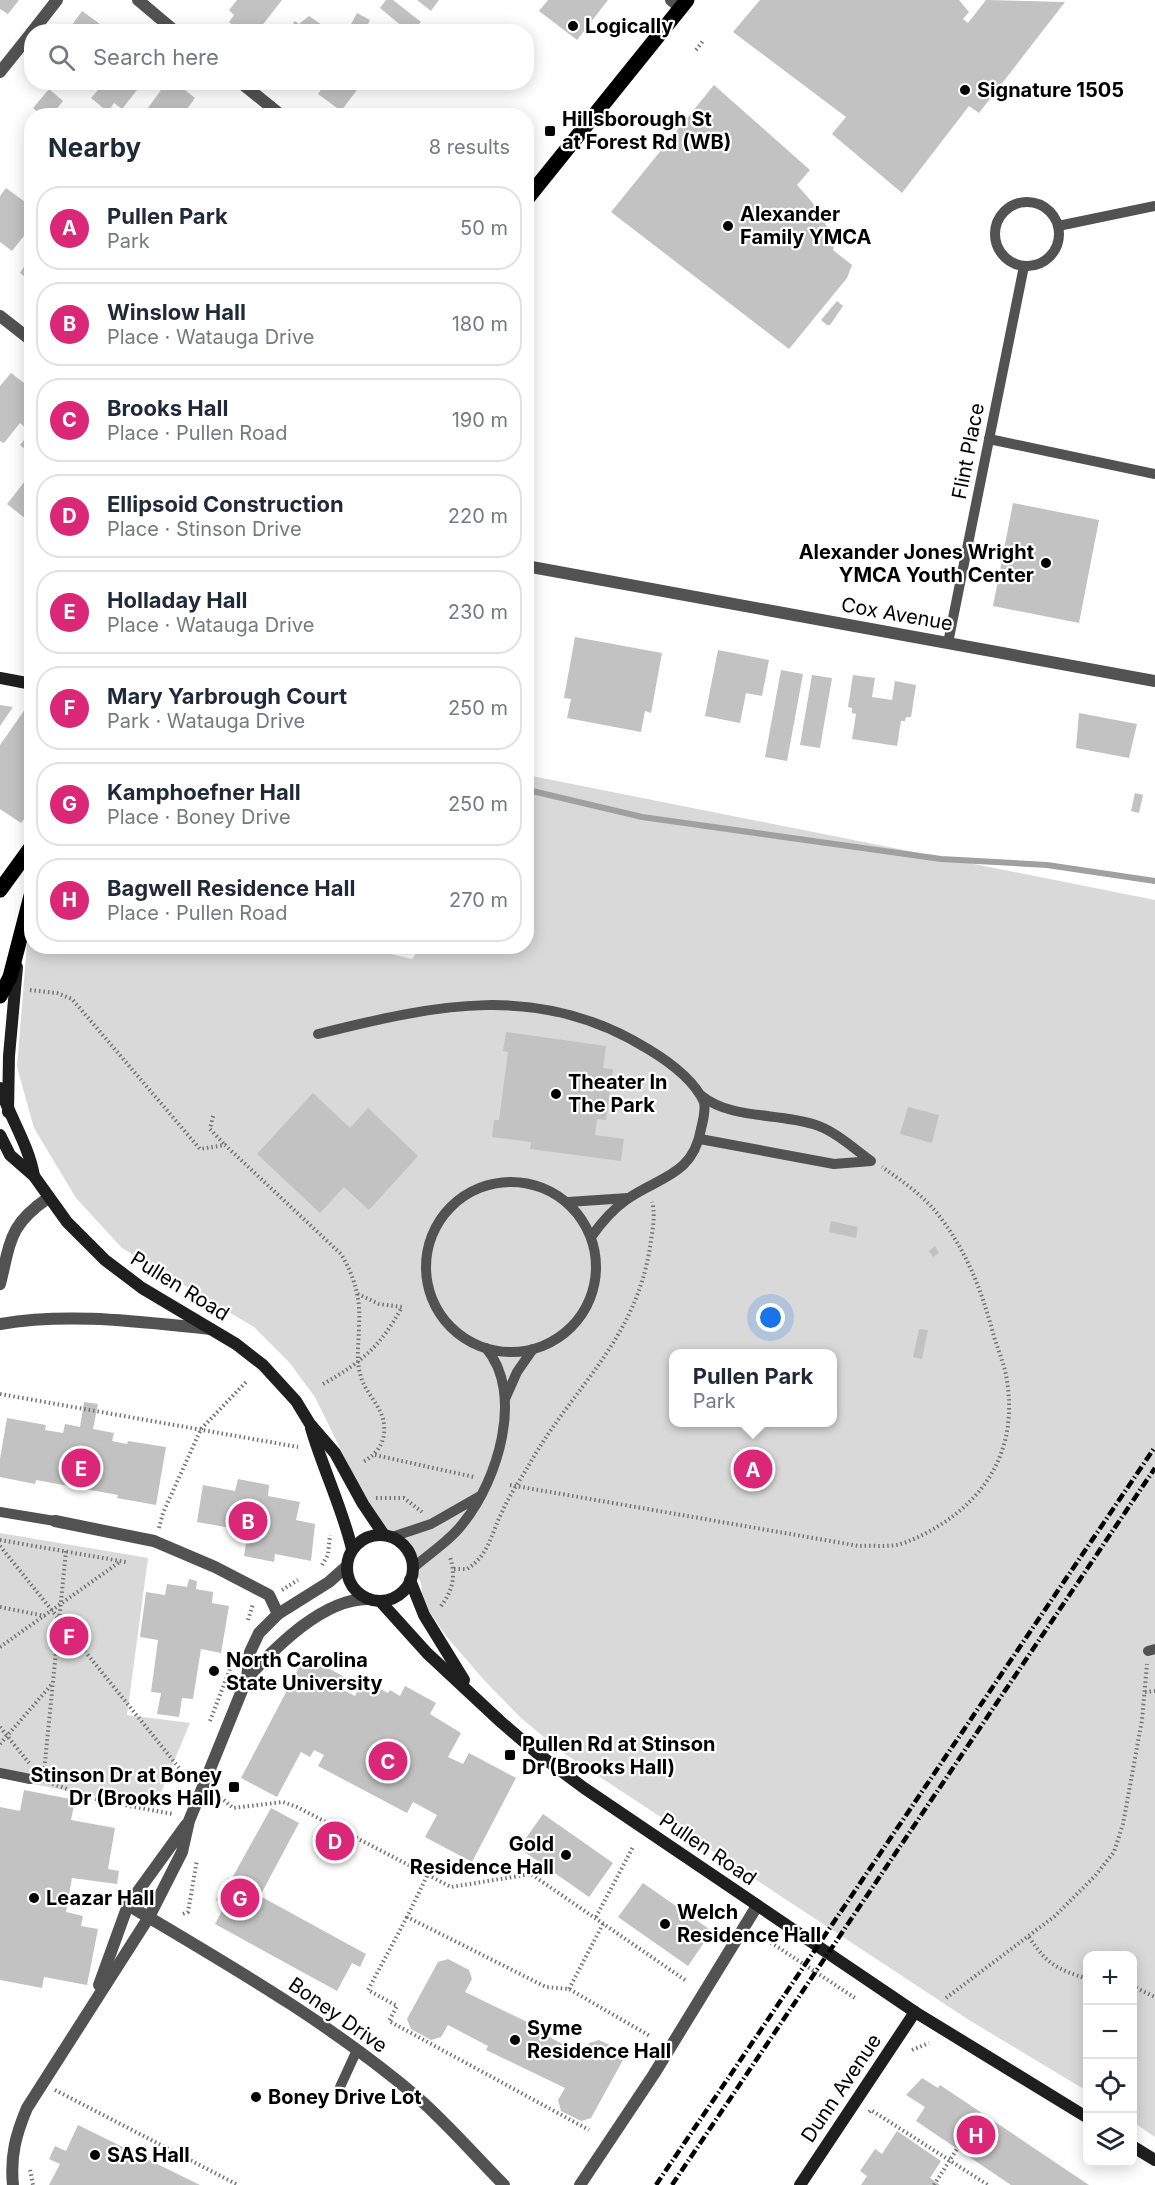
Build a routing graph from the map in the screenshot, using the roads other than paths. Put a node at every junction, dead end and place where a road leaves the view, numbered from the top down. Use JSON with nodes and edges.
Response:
{"nodes":[{"id":1,"x":57,"y":0,"type":"edge"},
{"id":2,"x":138,"y":0,"type":"edge"},
{"id":3,"x":680,"y":3,"type":"edge"},
{"id":4,"x":38,"y":24,"type":"edge"},
{"id":5,"x":166,"y":24,"type":"edge"},
{"id":6,"x":24,"y":42,"type":"edge"},
{"id":7,"x":0,"y":72,"type":"edge"},
{"id":8,"x":250,"y":90,"type":"edge"},
{"id":9,"x":272,"y":108,"type":"edge"},
{"id":10,"x":534,"y":190,"type":"edge"},
{"id":11,"x":1155,"y":206,"type":"edge"},
{"id":12,"x":1058,"y":226,"type":"junction"},
{"id":13,"x":1024,"y":266,"type":"junction"},
{"id":14,"x":0,"y":316,"type":"edge"},
{"id":15,"x":24,"y":335,"type":"edge"},
{"id":16,"x":989,"y":440,"type":"junction"},
{"id":17,"x":1155,"y":474,"type":"edge"},
{"id":18,"x":534,"y":567,"type":"edge"},
{"id":19,"x":948,"y":643,"type":"junction"},
{"id":20,"x":0,"y":678,"type":"edge"},
{"id":21,"x":1155,"y":681,"type":"edge"},
{"id":22,"x":24,"y":682,"type":"edge"},
{"id":23,"x":24,"y":857,"type":"edge"},
{"id":24,"x":0,"y":890,"type":"edge"},
{"id":25,"x":24,"y":919,"type":"edge"},
{"id":26,"x":21,"y":929,"type":"junction"},
{"id":27,"x":0,"y":996,"type":"edge"},
{"id":28,"x":318,"y":1034,"type":"dead end"},
{"id":29,"x":0,"y":1088,"type":"edge"},
{"id":30,"x":701,"y":1095,"type":"junction"},
{"id":31,"x":8,"y":1112,"type":"junction"},
{"id":32,"x":0,"y":1135,"type":"edge"},
{"id":33,"x":700,"y":1139,"type":"junction"},
{"id":34,"x":34,"y":1176,"type":"junction"},
{"id":35,"x":48,"y":1198,"type":"junction"},
{"id":36,"x":628,"y":1198,"type":"junction"},
{"id":37,"x":568,"y":1202,"type":"junction"},
{"id":38,"x":591,"y":1237,"type":"junction"},
{"id":39,"x":0,"y":1284,"type":"edge"},
{"id":40,"x":0,"y":1324,"type":"edge"},
{"id":41,"x":211,"y":1329,"type":"junction"},
{"id":42,"x":486,"y":1348,"type":"junction"},
{"id":43,"x":533,"y":1349,"type":"junction"},
{"id":44,"x":505,"y":1399,"type":"junction"},
{"id":45,"x":310,"y":1424,"type":"junction"},
{"id":46,"x":480,"y":1496,"type":"junction"},
{"id":47,"x":0,"y":1512,"type":"edge"},
{"id":48,"x":55,"y":1521,"type":"joint"},
{"id":49,"x":388,"y":1536,"type":"junction"},
{"id":50,"x":352,"y":1549,"type":"junction"},
{"id":51,"x":347,"y":1566,"type":"junction"},
{"id":52,"x":411,"y":1574,"type":"junction"},
{"id":53,"x":374,"y":1600,"type":"junction"},
{"id":54,"x":278,"y":1614,"type":"junction"},
{"id":55,"x":247,"y":1678,"type":"junction"},
{"id":56,"x":471,"y":1692,"type":"junction"},
{"id":57,"x":0,"y":1773,"type":"edge"},
{"id":58,"x":30,"y":1779,"type":"road end"},
{"id":59,"x":189,"y":1821,"type":"junction"},
{"id":60,"x":128,"y":1905,"type":"junction"},
{"id":61,"x":757,"y":1906,"type":"junction"},
{"id":62,"x":149,"y":1917,"type":"junction"},
{"id":63,"x":95,"y":1998,"type":"junction"},
{"id":64,"x":915,"y":2012,"type":"junction"},
{"id":65,"x":357,"y":2049,"type":"junction"},
{"id":66,"x":340,"y":2086,"type":"dead end"},
{"id":67,"x":1083,"y":2115,"type":"edge"},
{"id":68,"x":1137,"y":2149,"type":"edge"},
{"id":69,"x":1155,"y":2160,"type":"edge"},
{"id":70,"x":13,"y":2185,"type":"edge"},
{"id":71,"x":504,"y":2185,"type":"edge"},
{"id":72,"x":580,"y":2185,"type":"edge"},
{"id":73,"x":800,"y":2185,"type":"edge"}],
"edges":[{"from":1,"to":4,"type":"street"},
{"from":2,"to":5,"type":"street"},
{"from":3,"to":10,"type":"main road"},
{"from":6,"to":7,"type":"street"},
{"from":8,"to":9,"type":"street"},
{"from":11,"to":12,"type":"lane"},
{"from":12,"to":13,"type":"lane"},
{"from":12,"to":13,"type":"lane"},
{"from":13,"to":16,"type":"lane","name":"Flint Place"},
{"from":14,"to":15,"type":"street"},
{"from":16,"to":17,"type":"lane"},
{"from":16,"to":19,"type":"lane","name":"Flint Place"},
{"from":18,"to":19,"type":"street","name":"Cox Avenue"},
{"from":19,"to":21,"type":"street","name":"Cox Avenue"},
{"from":20,"to":22,"type":"main road"},
{"from":23,"to":24,"type":"main road"},
{"from":25,"to":26,"type":"main road"},
{"from":26,"to":27,"type":"main road"},
{"from":26,"to":31,"type":"main road"},
{"from":28,"to":30,"type":"lane"},
{"from":29,"to":31,"type":"main road","name":"Pullen Road"},
{"from":30,"to":33,"type":"lane"},
{"from":30,"to":33,"type":"lane"},
{"from":31,"to":34,"type":"main road","name":"Pullen Road"},
{"from":32,"to":34,"type":"main road","name":"Pullen Road"},
{"from":33,"to":36,"type":"lane"},
{"from":34,"to":35,"type":"main road","name":"Pullen Road"},
{"from":35,"to":39,"type":"street"},
{"from":35,"to":41,"type":"main road","name":"Pullen Road"},
{"from":36,"to":37,"type":"lane"},
{"from":36,"to":38,"type":"lane"},
{"from":37,"to":38,"type":"lane"},
{"from":37,"to":42,"type":"lane"},
{"from":38,"to":43,"type":"lane"},
{"from":40,"to":41,"type":"street"},
{"from":41,"to":45,"type":"main road","name":"Pullen Road"},
{"from":42,"to":43,"type":"lane"},
{"from":42,"to":44,"type":"lane"},
{"from":43,"to":44,"type":"lane"},
{"from":44,"to":46,"type":"lane"},
{"from":45,"to":49,"type":"main road","name":"Pullen Road"},
{"from":45,"to":50,"type":"main road","name":"Pullen Road"},
{"from":46,"to":49,"type":"lane"},
{"from":46,"to":52,"type":"lane"},
{"from":47,"to":48,"type":"lane"},
{"from":48,"to":54,"type":"street"},
{"from":49,"to":50,"type":"main road"},
{"from":49,"to":52,"type":"main road"},
{"from":50,"to":51,"type":"main road"},
{"from":51,"to":53,"type":"main road"},
{"from":51,"to":54,"type":"street"},
{"from":52,"to":53,"type":"main road"},
{"from":52,"to":56,"type":"main road","name":"Pullen Road"},
{"from":53,"to":55,"type":"street"},
{"from":53,"to":56,"type":"main road","name":"Pullen Road"},
{"from":54,"to":55,"type":"street"},
{"from":55,"to":59,"type":"street"},
{"from":56,"to":61,"type":"main road","name":"Pullen Road"},
{"from":57,"to":58,"type":"lane"},
{"from":59,"to":60,"type":"street"},
{"from":59,"to":62,"type":"street"},
{"from":60,"to":62,"type":"street","name":"Boney Drive"},
{"from":60,"to":63,"type":"street"},
{"from":61,"to":64,"type":"main road","name":"Pullen Road"},
{"from":61,"to":72,"type":"street"},
{"from":62,"to":63,"type":"street"},
{"from":62,"to":65,"type":"street","name":"Boney Drive"},
{"from":63,"to":70,"type":"street"},
{"from":64,"to":67,"type":"main road","name":"Pullen Road"},
{"from":64,"to":73,"type":"main road","name":"Dunn Avenue"},
{"from":65,"to":66,"type":"lane"},
{"from":65,"to":71,"type":"street","name":"Boney Drive"},
{"from":68,"to":69,"type":"main road"}]}
